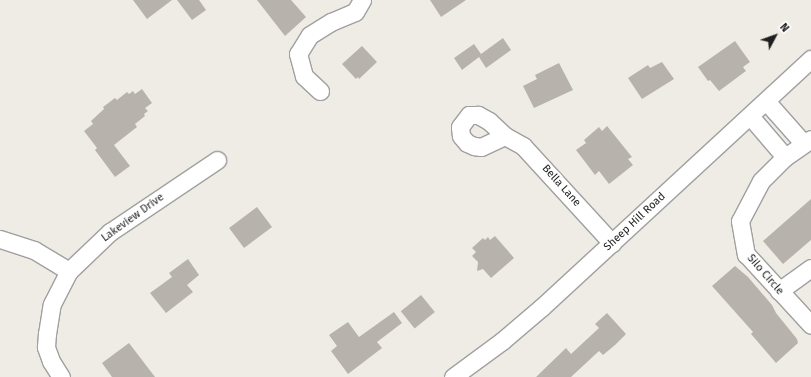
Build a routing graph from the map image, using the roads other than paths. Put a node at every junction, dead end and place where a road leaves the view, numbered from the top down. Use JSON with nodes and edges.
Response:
{"nodes":[{"id":1,"x":362,"y":0,"type":"edge"},
{"id":2,"x":811,"y":59,"type":"edge"},
{"id":3,"x":320,"y":91,"type":"dead end"},
{"id":4,"x":766,"y":101,"type":"junction"},
{"id":5,"x":750,"y":116,"type":"junction"},
{"id":6,"x":505,"y":136,"type":"dead end"},
{"id":7,"x":807,"y":141,"type":"edge"},
{"id":8,"x":785,"y":157,"type":"junction"},
{"id":9,"x":217,"y":160,"type":"dead end"},
{"id":10,"x":0,"y":239,"type":"edge"},
{"id":11,"x":612,"y":243,"type":"junction"},
{"id":12,"x":811,"y":268,"type":"edge"},
{"id":13,"x":69,"y":271,"type":"junction"},
{"id":14,"x":779,"y":291,"type":"junction"},
{"id":15,"x":811,"y":325,"type":"edge"},
{"id":16,"x":60,"y":377,"type":"edge"},
{"id":17,"x":453,"y":377,"type":"edge"}],
"edges":[{"from":1,"to":3,"type":"street"},
{"from":2,"to":4,"type":"street","name":"Sheep Hill Road"},
{"from":4,"to":5,"type":"street","name":"Sheep Hill Road"},
{"from":4,"to":7,"type":"street","name":"Silo Circle"},
{"from":5,"to":8,"type":"street"},
{"from":5,"to":11,"type":"street","name":"Sheep Hill Road"},
{"from":6,"to":11,"type":"street","name":"Bella Lane"},
{"from":7,"to":8,"type":"street","name":"Silo Circle"},
{"from":8,"to":14,"type":"street","name":"Silo Circle"},
{"from":9,"to":13,"type":"street","name":"Lakeview Drive"},
{"from":10,"to":13,"type":"street"},
{"from":11,"to":17,"type":"street","name":"Sheep Hill Road"},
{"from":12,"to":14,"type":"street"},
{"from":13,"to":16,"type":"street","name":"Lakeview Drive"},
{"from":14,"to":15,"type":"street","name":"Silo Circle"}]}
